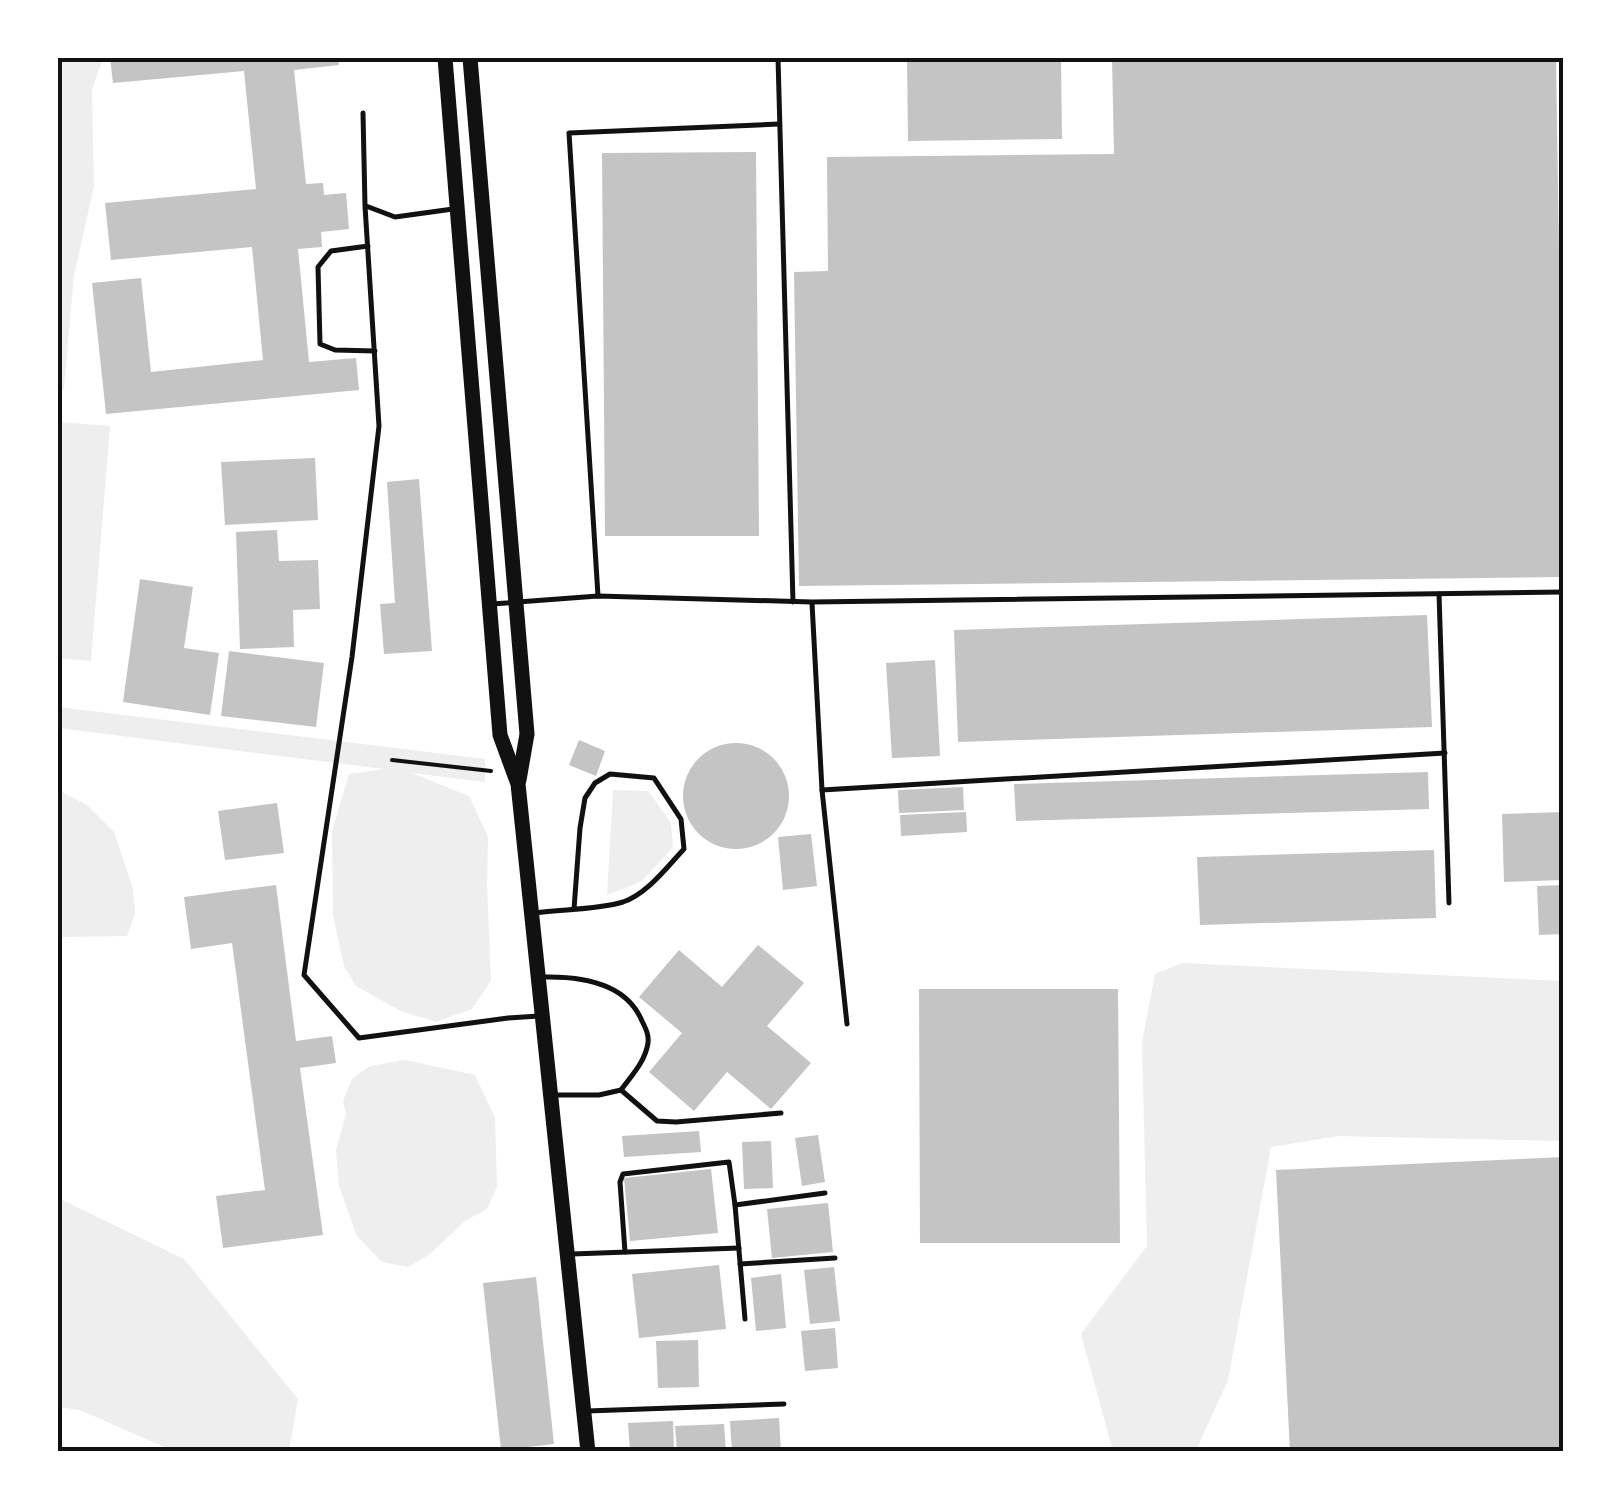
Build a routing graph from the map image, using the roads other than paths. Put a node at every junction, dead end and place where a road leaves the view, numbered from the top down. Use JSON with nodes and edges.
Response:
{"nodes":[{"id":1,"x":445,"y":58,"type":"edge"},
{"id":2,"x":470,"y":58,"type":"edge"},
{"id":3,"x":778,"y":58,"type":"edge"},
{"id":4,"x":363,"y":113,"type":"dead end"},
{"id":5,"x":779,"y":124,"type":"junction"},
{"id":6,"x":365,"y":206,"type":"junction"},
{"id":7,"x":456,"y":209,"type":"junction"},
{"id":8,"x":368,"y":246,"type":"junction"},
{"id":9,"x":375,"y":351,"type":"junction"},
{"id":10,"x":1564,"y":592,"type":"edge"},
{"id":11,"x":1440,"y":594,"type":"junction"},
{"id":12,"x":598,"y":596,"type":"junction"},
{"id":13,"x":516,"y":601,"type":"junction"},
{"id":14,"x":793,"y":602,"type":"junction"},
{"id":15,"x":812,"y":602,"type":"junction"},
{"id":16,"x":489,"y":604,"type":"junction"},
{"id":17,"x":1445,"y":753,"type":"junction"},
{"id":18,"x":518,"y":784,"type":"junction"},
{"id":19,"x":822,"y":790,"type":"junction"},
{"id":20,"x":1449,"y":903,"type":"dead end"},
{"id":21,"x":574,"y":909,"type":"junction"},
{"id":22,"x":532,"y":914,"type":"junction"},
{"id":23,"x":539,"y":977,"type":"junction"},
{"id":24,"x":542,"y":1016,"type":"junction"},
{"id":25,"x":848,"y":1024,"type":"dead end"},
{"id":26,"x":621,"y":1090,"type":"junction"},
{"id":27,"x":551,"y":1095,"type":"junction"},
{"id":28,"x":781,"y":1113,"type":"dead end"},
{"id":29,"x":824,"y":1193,"type":"dead end"},
{"id":30,"x":735,"y":1205,"type":"junction"},
{"id":31,"x":739,"y":1248,"type":"junction"},
{"id":32,"x":626,"y":1252,"type":"junction"},
{"id":33,"x":568,"y":1255,"type":"junction"},
{"id":34,"x":836,"y":1258,"type":"dead end"},
{"id":35,"x":740,"y":1264,"type":"junction"},
{"id":36,"x":745,"y":1320,"type":"dead end"},
{"id":37,"x":784,"y":1404,"type":"dead end"},
{"id":38,"x":584,"y":1411,"type":"junction"},
{"id":39,"x":588,"y":1452,"type":"edge"}],
"edges":[{"from":1,"to":7,"type":"main road"},
{"from":2,"to":13,"type":"main road"},
{"from":3,"to":5,"type":"lane"},
{"from":4,"to":6,"type":"lane"},
{"from":5,"to":12,"type":"lane"},
{"from":5,"to":14,"type":"lane"},
{"from":6,"to":7,"type":"lane"},
{"from":6,"to":8,"type":"lane"},
{"from":7,"to":16,"type":"main road"},
{"from":8,"to":9,"type":"lane"},
{"from":8,"to":9,"type":"lane"},
{"from":9,"to":24,"type":"lane"},
{"from":10,"to":11,"type":"lane"},
{"from":11,"to":15,"type":"lane"},
{"from":11,"to":17,"type":"lane"},
{"from":12,"to":13,"type":"lane"},
{"from":12,"to":14,"type":"lane"},
{"from":13,"to":16,"type":"lane"},
{"from":13,"to":18,"type":"main road"},
{"from":14,"to":15,"type":"lane"},
{"from":15,"to":19,"type":"lane"},
{"from":16,"to":18,"type":"main road"},
{"from":17,"to":19,"type":"lane"},
{"from":17,"to":20,"type":"lane"},
{"from":18,"to":22,"type":"main road"},
{"from":19,"to":25,"type":"lane"},
{"from":21,"to":21,"type":"lane"},
{"from":21,"to":22,"type":"lane"},
{"from":22,"to":23,"type":"main road"},
{"from":23,"to":24,"type":"main road"},
{"from":23,"to":26,"type":"lane"},
{"from":24,"to":27,"type":"main road"},
{"from":26,"to":27,"type":"lane"},
{"from":26,"to":28,"type":"lane"},
{"from":27,"to":33,"type":"main road"},
{"from":29,"to":30,"type":"lane"},
{"from":30,"to":31,"type":"lane"},
{"from":30,"to":32,"type":"lane"},
{"from":31,"to":32,"type":"lane"},
{"from":31,"to":35,"type":"lane"},
{"from":32,"to":33,"type":"lane"},
{"from":33,"to":38,"type":"main road"},
{"from":34,"to":35,"type":"lane"},
{"from":35,"to":36,"type":"lane"},
{"from":37,"to":38,"type":"lane"},
{"from":38,"to":39,"type":"main road"}]}
